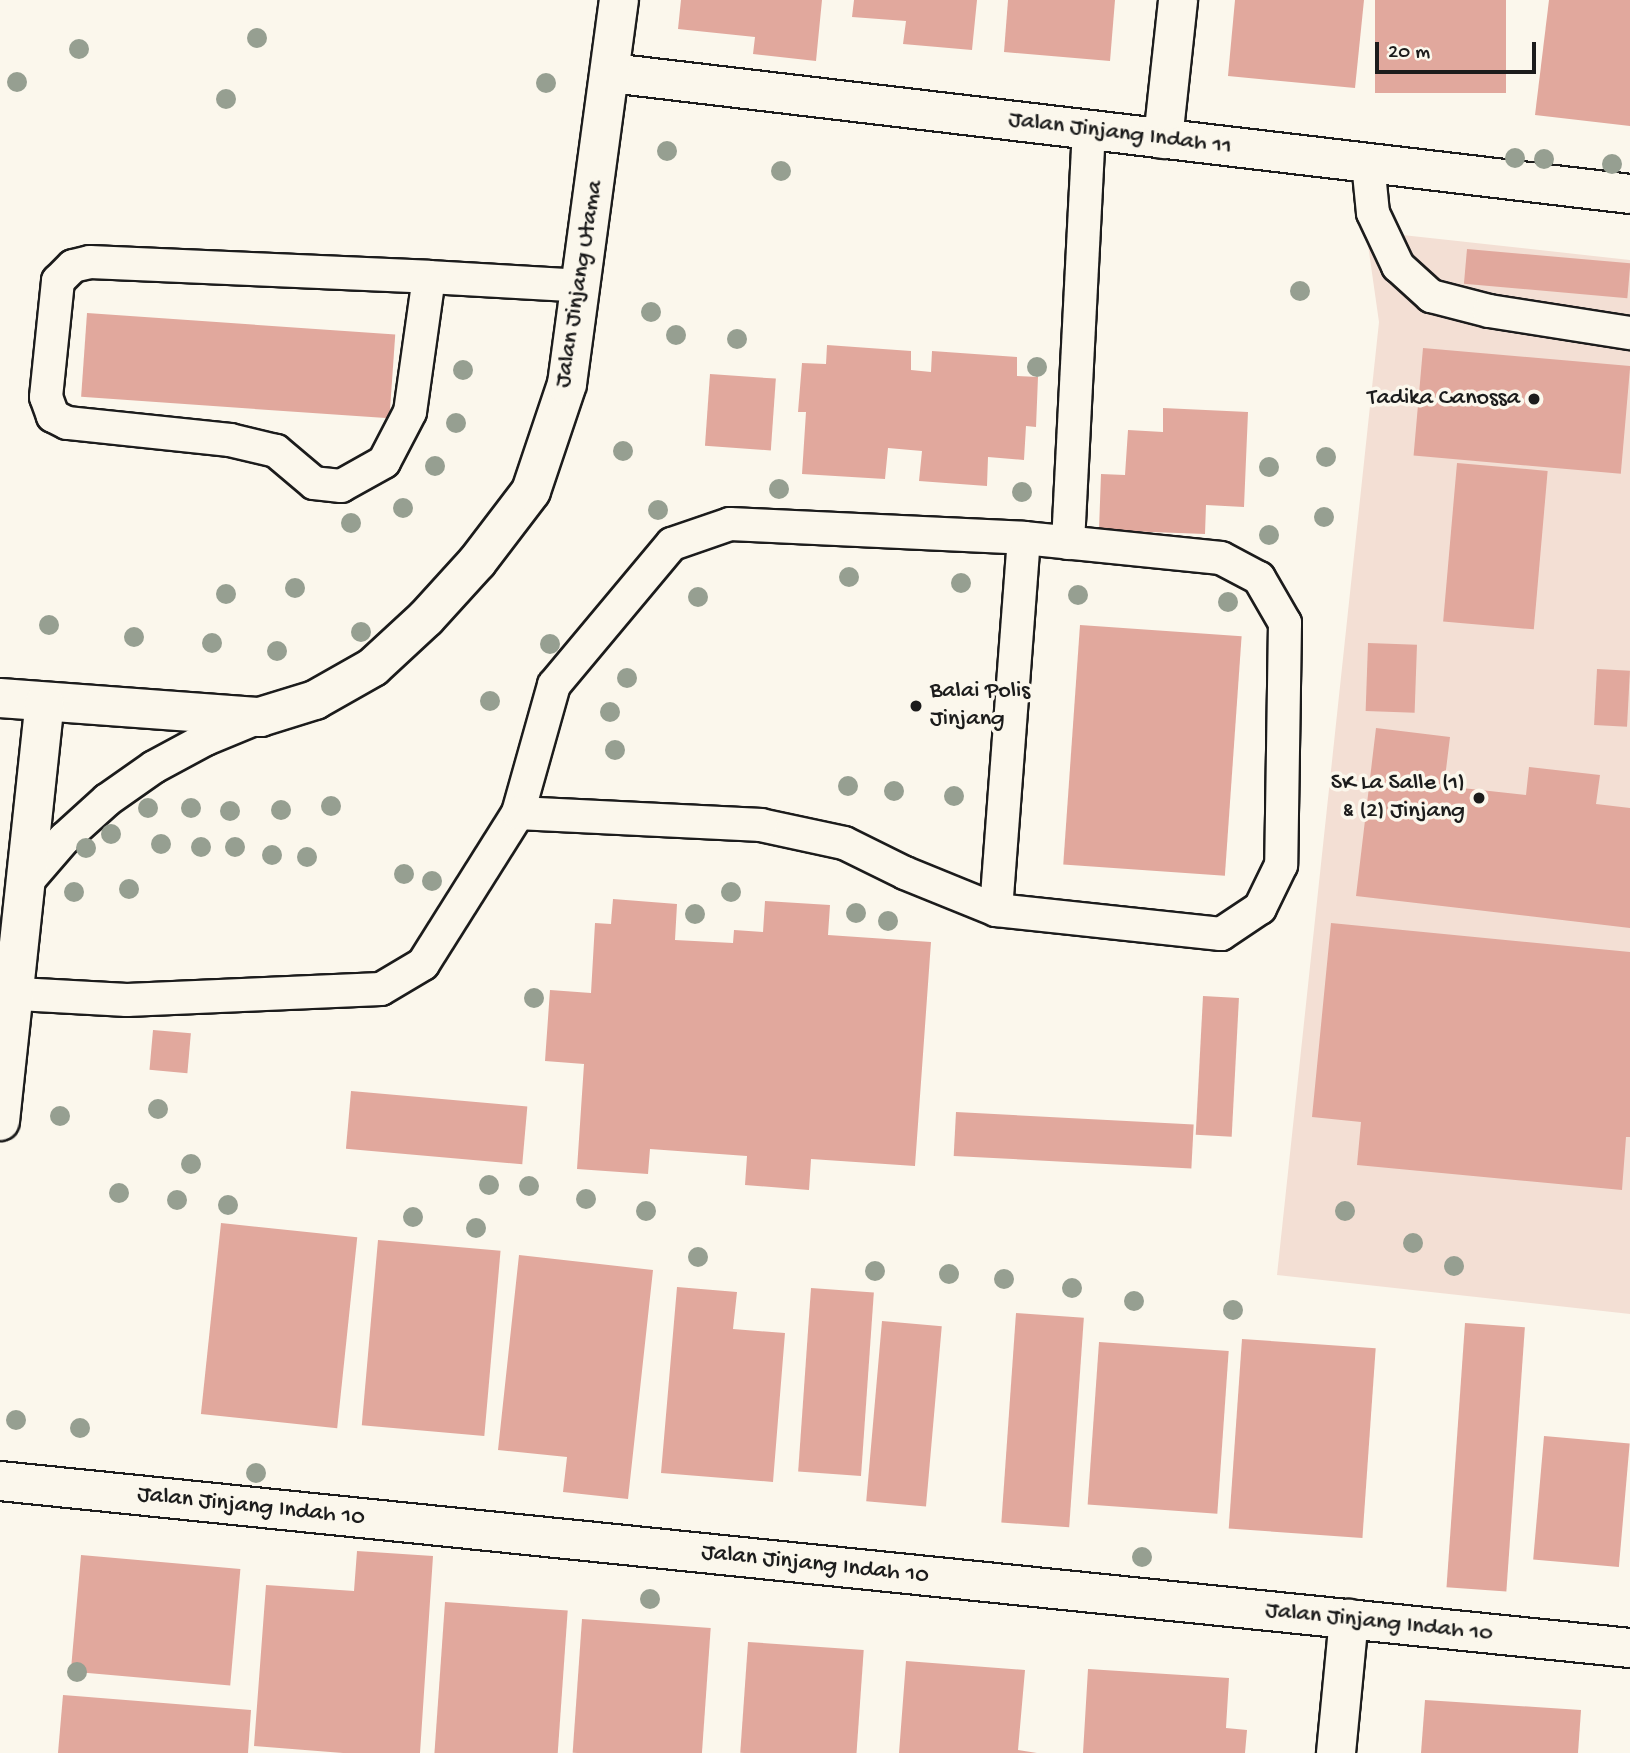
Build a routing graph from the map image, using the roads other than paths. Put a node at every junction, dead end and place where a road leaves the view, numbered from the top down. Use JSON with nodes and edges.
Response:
{"nodes":[{"id":1,"x":619,"y":0,"type":"edge"},
{"id":2,"x":1178,"y":0,"type":"edge"},
{"id":3,"x":611,"y":73,"type":"junction"},
{"id":4,"x":1089,"y":130,"type":"junction"},
{"id":5,"x":1163,"y":139,"type":"junction"},
{"id":6,"x":1368,"y":163,"type":"junction"},
{"id":7,"x":1630,"y":194,"type":"edge"},
{"id":8,"x":429,"y":276,"type":"junction"},
{"id":9,"x":583,"y":286,"type":"junction"},
{"id":10,"x":1630,"y":333,"type":"edge"},
{"id":11,"x":1024,"y":538,"type":"junction"},
{"id":12,"x":1068,"y":543,"type":"junction"},
{"id":13,"x":0,"y":698,"type":"edge"},
{"id":14,"x":45,"y":702,"type":"junction"},
{"id":15,"x":260,"y":717,"type":"junction"},
{"id":16,"x":518,"y":813,"type":"junction"},
{"id":17,"x":25,"y":884,"type":"junction"},
{"id":18,"x":996,"y":910,"type":"junction"},
{"id":19,"x":6,"y":993,"type":"edge"},
{"id":20,"x":0,"y":1121,"type":"edge"},
{"id":21,"x":0,"y":1480,"type":"edge"},
{"id":22,"x":1349,"y":1619,"type":"junction"},
{"id":23,"x":1630,"y":1648,"type":"edge"},
{"id":24,"x":1336,"y":1753,"type":"edge"}],
"edges":[{"from":1,"to":3,"type":"street","name":"Jalan Jinjang Utama"},
{"from":2,"to":5,"type":"street"},
{"from":3,"to":4,"type":"street","name":"Jalan Jinjang Indah 11"},
{"from":3,"to":9,"type":"street","name":"Jalan Jinjang Utama"},
{"from":4,"to":5,"type":"street","name":"Jalan Jinjang Indah 11"},
{"from":4,"to":12,"type":"lane"},
{"from":5,"to":6,"type":"street","name":"Jalan Jinjang Indah 11"},
{"from":6,"to":7,"type":"street","name":"Jalan Jinjang Indah 11"},
{"from":6,"to":10,"type":"lane"},
{"from":8,"to":8,"type":"lane"},
{"from":8,"to":9,"type":"lane"},
{"from":9,"to":15,"type":"street","name":"Jalan Jinjang Utama"},
{"from":11,"to":12,"type":"lane"},
{"from":11,"to":16,"type":"lane"},
{"from":11,"to":18,"type":"lane"},
{"from":12,"to":18,"type":"lane"},
{"from":13,"to":14,"type":"street","name":"Jalan Jinjang Utama"},
{"from":14,"to":15,"type":"street","name":"Jalan Jinjang Utama"},
{"from":14,"to":17,"type":"street"},
{"from":15,"to":17,"type":"lane"},
{"from":16,"to":18,"type":"lane"},
{"from":16,"to":19,"type":"lane"},
{"from":17,"to":19,"type":"street"},
{"from":19,"to":20,"type":"street"},
{"from":21,"to":22,"type":"street","name":"Jalan Jinjang Indah 10"},
{"from":22,"to":23,"type":"street","name":"Jalan Jinjang Indah 10"},
{"from":22,"to":24,"type":"street"}]}
